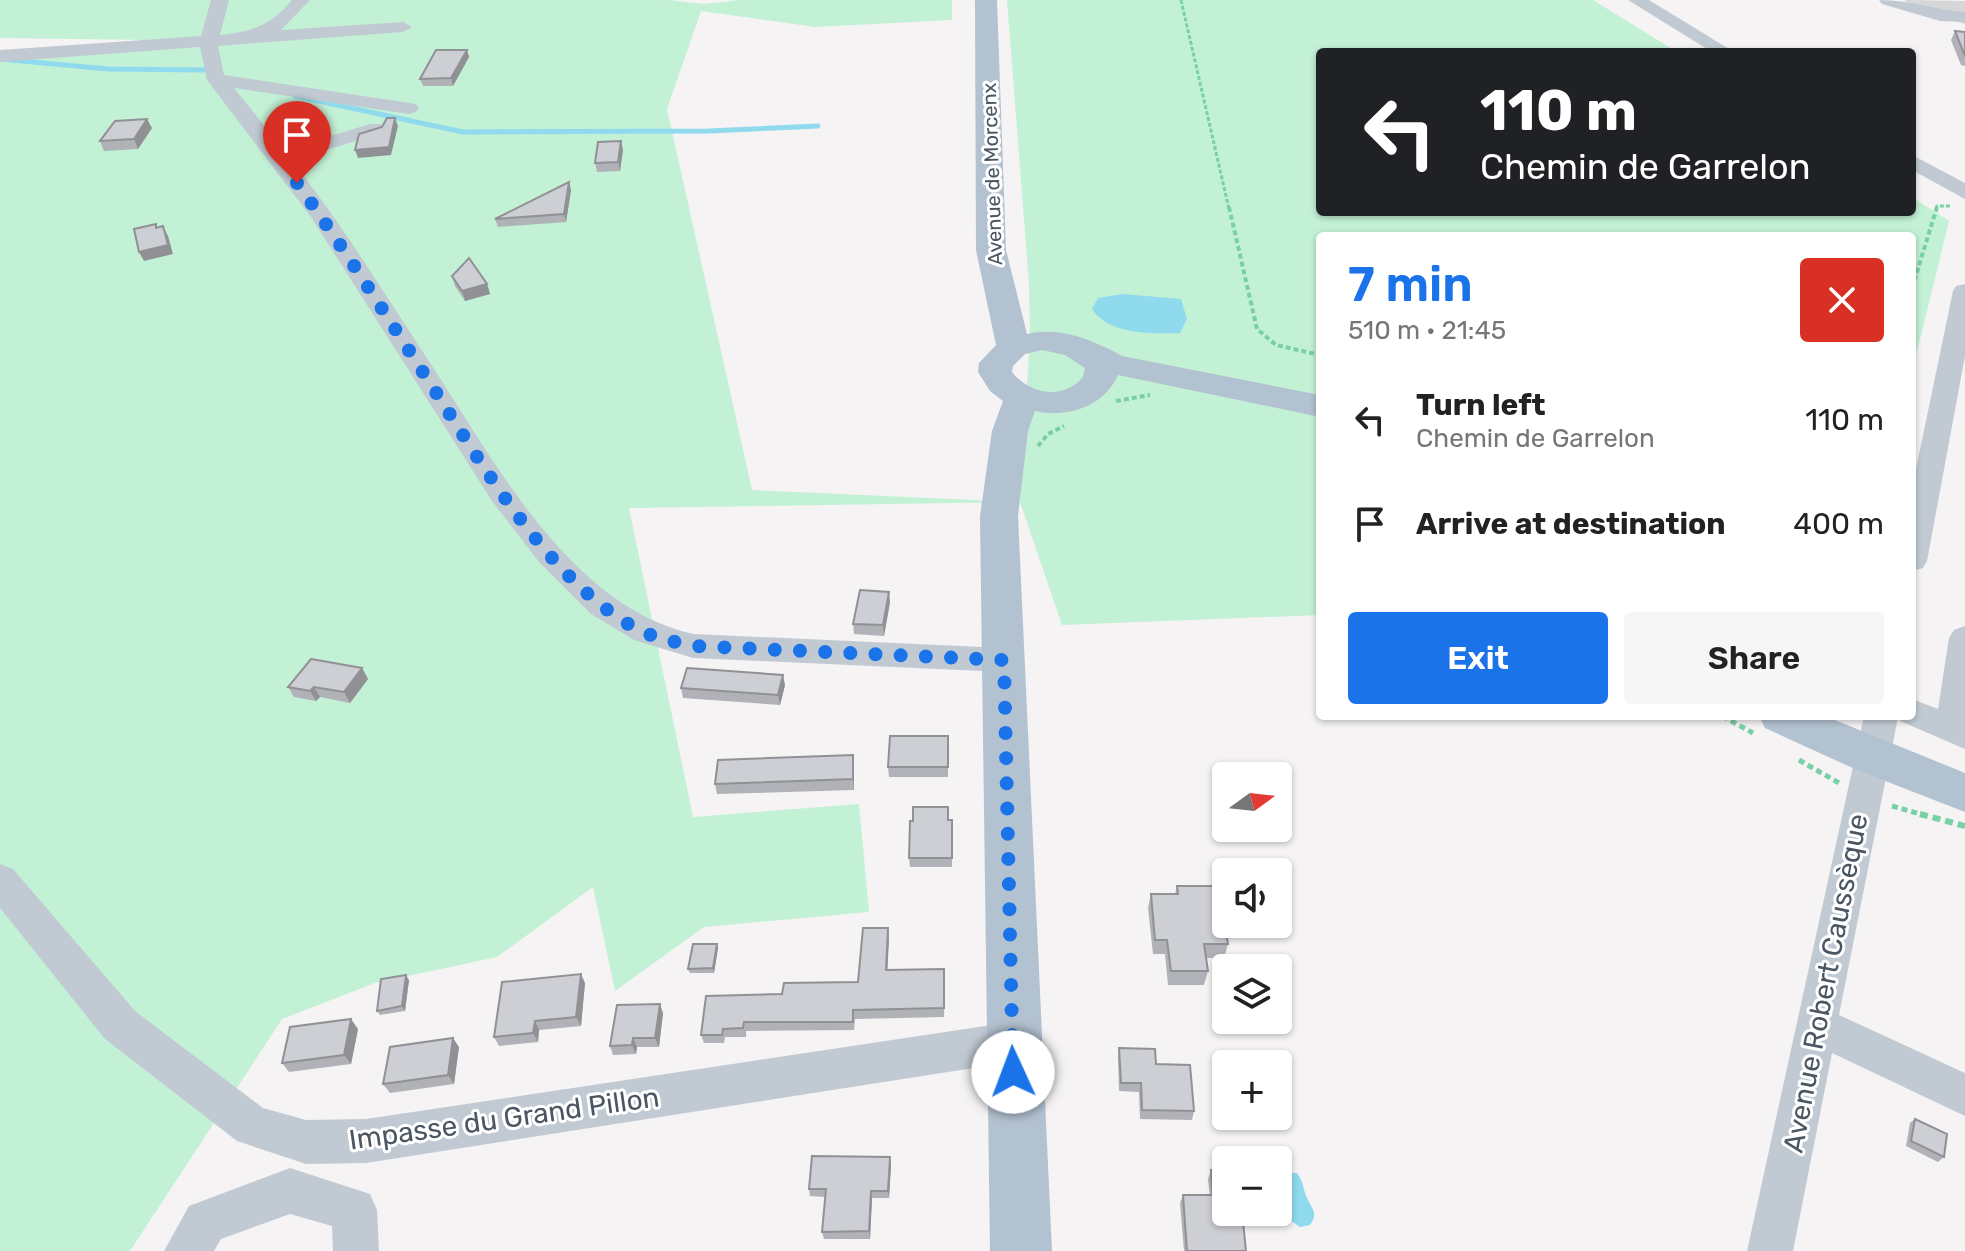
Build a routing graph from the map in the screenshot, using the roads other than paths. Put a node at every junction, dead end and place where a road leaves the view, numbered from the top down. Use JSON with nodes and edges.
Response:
{"nodes":[{"id":1,"x":220,"y":0,"type":"edge"},
{"id":2,"x":301,"y":0,"type":"edge"},
{"id":3,"x":986,"y":0,"type":"edge"},
{"id":4,"x":1637,"y":0,"type":"edge"},
{"id":5,"x":1888,"y":0,"type":"edge"},
{"id":6,"x":1965,"y":17,"type":"edge"},
{"id":7,"x":403,"y":27,"type":"dead end"},
{"id":8,"x":245,"y":39,"type":"junction"},
{"id":9,"x":208,"y":41,"type":"junction"},
{"id":10,"x":1718,"y":48,"type":"edge"},
{"id":11,"x":0,"y":56,"type":"edge"},
{"id":12,"x":217,"y":80,"type":"junction"},
{"id":13,"x":409,"y":108,"type":"dead end"},
{"id":14,"x":377,"y":128,"type":"edge"},
{"id":15,"x":280,"y":158,"type":"junction"},
{"id":16,"x":1916,"y":164,"type":"edge"},
{"id":17,"x":1960,"y":199,"type":"edge"},
{"id":18,"x":1965,"y":291,"type":"edge"},
{"id":19,"x":1028,"y":343,"type":"junction"},
{"id":20,"x":1086,"y":350,"type":"junction"},
{"id":21,"x":1167,"y":387,"type":"junction"},
{"id":22,"x":1104,"y":394,"type":"junction"},
{"id":23,"x":1022,"y":397,"type":"junction"},
{"id":24,"x":1316,"y":405,"type":"edge"},
{"id":25,"x":1067,"y":411,"type":"junction"},
{"id":26,"x":1021,"y":453,"type":"junction"},
{"id":27,"x":1916,"y":541,"type":"edge"},
{"id":28,"x":1965,"y":638,"type":"edge"},
{"id":29,"x":1004,"y":660,"type":"junction"},
{"id":30,"x":1916,"y":714,"type":"edge"},
{"id":31,"x":1799,"y":720,"type":"edge"},
{"id":32,"x":1958,"y":733,"type":"edge"},
{"id":33,"x":1877,"y":737,"type":"edge"},
{"id":34,"x":1965,"y":793,"type":"edge"},
{"id":35,"x":0,"y":880,"type":"edge"},
{"id":36,"x":1816,"y":1025,"type":"junction"},
{"id":37,"x":1012,"y":1042,"type":"junction"},
{"id":38,"x":1965,"y":1095,"type":"edge"},
{"id":39,"x":187,"y":1251,"type":"edge"},
{"id":40,"x":356,"y":1251,"type":"edge"},
{"id":41,"x":1021,"y":1251,"type":"edge"},
{"id":42,"x":1770,"y":1251,"type":"edge"}],
"edges":[{"from":1,"to":9,"type":"street"},
{"from":2,"to":8,"type":"street"},
{"from":3,"to":19,"type":"main road","name":"Avenue de Morcenx"},
{"from":4,"to":10,"type":"street"},
{"from":5,"to":6,"type":"street"},
{"from":7,"to":8,"type":"street"},
{"from":8,"to":9,"type":"street"},
{"from":9,"to":11,"type":"street"},
{"from":9,"to":12,"type":"street"},
{"from":12,"to":13,"type":"street"},
{"from":12,"to":15,"type":"street"},
{"from":14,"to":15,"type":"street"},
{"from":15,"to":29,"type":"street"},
{"from":16,"to":17,"type":"street"},
{"from":18,"to":27,"type":"street"},
{"from":19,"to":20,"type":"main road"},
{"from":19,"to":23,"type":"main road"},
{"from":20,"to":21,"type":"main road"},
{"from":20,"to":22,"type":"main road"},
{"from":21,"to":22,"type":"main road"},
{"from":21,"to":24,"type":"main road"},
{"from":22,"to":25,"type":"main road"},
{"from":23,"to":25,"type":"main road"},
{"from":23,"to":26,"type":"main road"},
{"from":25,"to":26,"type":"main road"},
{"from":26,"to":29,"type":"main road"},
{"from":28,"to":32,"type":"street"},
{"from":29,"to":37,"type":"main road"},
{"from":30,"to":32,"type":"street"},
{"from":31,"to":33,"type":"main road"},
{"from":33,"to":34,"type":"main road"},
{"from":33,"to":36,"type":"street","name":"Avenue Robert Caussèque"},
{"from":35,"to":37,"type":"street","name":"Impasse du Grand Pillon"},
{"from":36,"to":38,"type":"street"},
{"from":36,"to":42,"type":"street","name":"Avenue Robert Caussèque"},
{"from":37,"to":41,"type":"main road"},
{"from":39,"to":40,"type":"street"}]}
